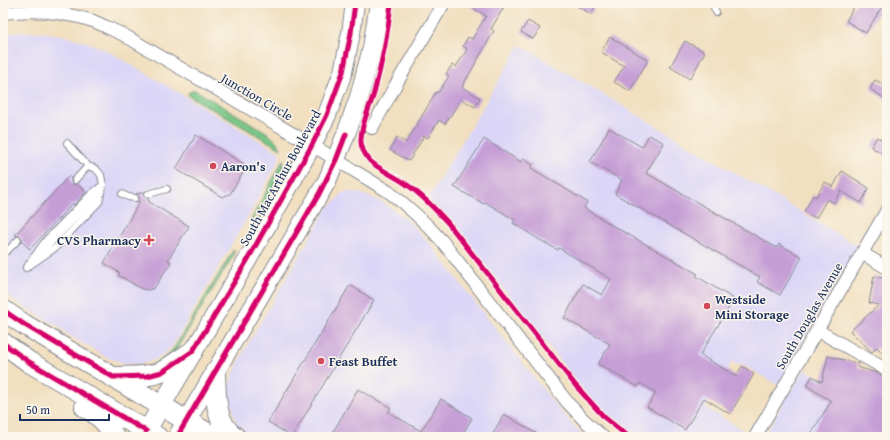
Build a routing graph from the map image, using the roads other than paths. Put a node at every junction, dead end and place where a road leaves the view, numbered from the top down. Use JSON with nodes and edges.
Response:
{"nodes":[{"id":1,"x":355,"y":3,"type":"edge"},
{"id":2,"x":379,"y":3,"type":"edge"},
{"id":3,"x":444,"y":3,"type":"edge"},
{"id":4,"x":712,"y":3,"type":"edge"},
{"id":5,"x":3,"y":12,"type":"edge"},
{"id":6,"x":716,"y":12,"type":"dead end"},
{"id":7,"x":372,"y":128,"type":"dead end"},
{"id":8,"x":67,"y":143,"type":"dead end"},
{"id":9,"x":312,"y":145,"type":"junction"},
{"id":10,"x":336,"y":160,"type":"junction"},
{"id":11,"x":88,"y":166,"type":"junction"},
{"id":12,"x":75,"y":180,"type":"dead end"},
{"id":13,"x":103,"y":185,"type":"junction"},
{"id":14,"x":166,"y":189,"type":"dead end"},
{"id":15,"x":122,"y":194,"type":"dead end"},
{"id":16,"x":148,"y":194,"type":"dead end"},
{"id":17,"x":135,"y":198,"type":"dead end"},
{"id":18,"x":887,"y":210,"type":"edge"},
{"id":19,"x":18,"y":240,"type":"dead end"},
{"id":20,"x":7,"y":251,"type":"dead end"},
{"id":21,"x":862,"y":253,"type":"junction"},
{"id":22,"x":887,"y":268,"type":"edge"},
{"id":23,"x":3,"y":310,"type":"edge"},
{"id":24,"x":817,"y":330,"type":"junction"},
{"id":25,"x":3,"y":343,"type":"edge"},
{"id":26,"x":193,"y":352,"type":"junction"},
{"id":27,"x":29,"y":362,"type":"junction"},
{"id":28,"x":887,"y":370,"type":"edge"},
{"id":29,"x":215,"y":372,"type":"junction"},
{"id":30,"x":113,"y":377,"type":"junction"},
{"id":31,"x":162,"y":406,"type":"junction"},
{"id":32,"x":181,"y":429,"type":"edge"},
{"id":33,"x":149,"y":435,"type":"edge"},
{"id":34,"x":114,"y":437,"type":"edge"},
{"id":35,"x":214,"y":437,"type":"edge"},
{"id":36,"x":235,"y":437,"type":"edge"},
{"id":37,"x":603,"y":437,"type":"edge"},
{"id":38,"x":755,"y":437,"type":"edge"}],
"edges":[{"from":1,"to":9,"type":"main road","name":"South MacArthur Boulevard"},
{"from":2,"to":10,"type":"main road"},
{"from":3,"to":7,"type":"street"},
{"from":4,"to":6,"type":"lane"},
{"from":5,"to":9,"type":"street","name":"Junction Circle"},
{"from":8,"to":11,"type":"lane"},
{"from":9,"to":10,"type":"street","name":"Junction Circle"},
{"from":9,"to":26,"type":"main road","name":"South MacArthur Boulevard"},
{"from":10,"to":29,"type":"main road"},
{"from":10,"to":37,"type":"street","name":"Junction Circle"},
{"from":11,"to":12,"type":"lane"},
{"from":11,"to":13,"type":"lane"},
{"from":13,"to":13,"type":"lane"},
{"from":14,"to":16,"type":"lane"},
{"from":15,"to":17,"type":"lane"},
{"from":18,"to":21,"type":"street","name":"South Douglas Avenue"},
{"from":19,"to":20,"type":"lane"},
{"from":21,"to":22,"type":"street"},
{"from":21,"to":24,"type":"street","name":"South Douglas Avenue"},
{"from":23,"to":30,"type":"main road"},
{"from":24,"to":28,"type":"street"},
{"from":24,"to":38,"type":"street","name":"South Douglas Avenue"},
{"from":25,"to":27,"type":"main road"},
{"from":26,"to":30,"type":"main road"},
{"from":26,"to":31,"type":"main road","name":"South MacArthur Boulevard"},
{"from":27,"to":33,"type":"main road"},
{"from":27,"to":34,"type":"main road"},
{"from":29,"to":32,"type":"main road"},
{"from":29,"to":36,"type":"main road"},
{"from":30,"to":31,"type":"main road"},
{"from":31,"to":32,"type":"main road"},
{"from":31,"to":33,"type":"main road","name":"South MacArthur Boulevard"},
{"from":32,"to":35,"type":"main road"}]}
